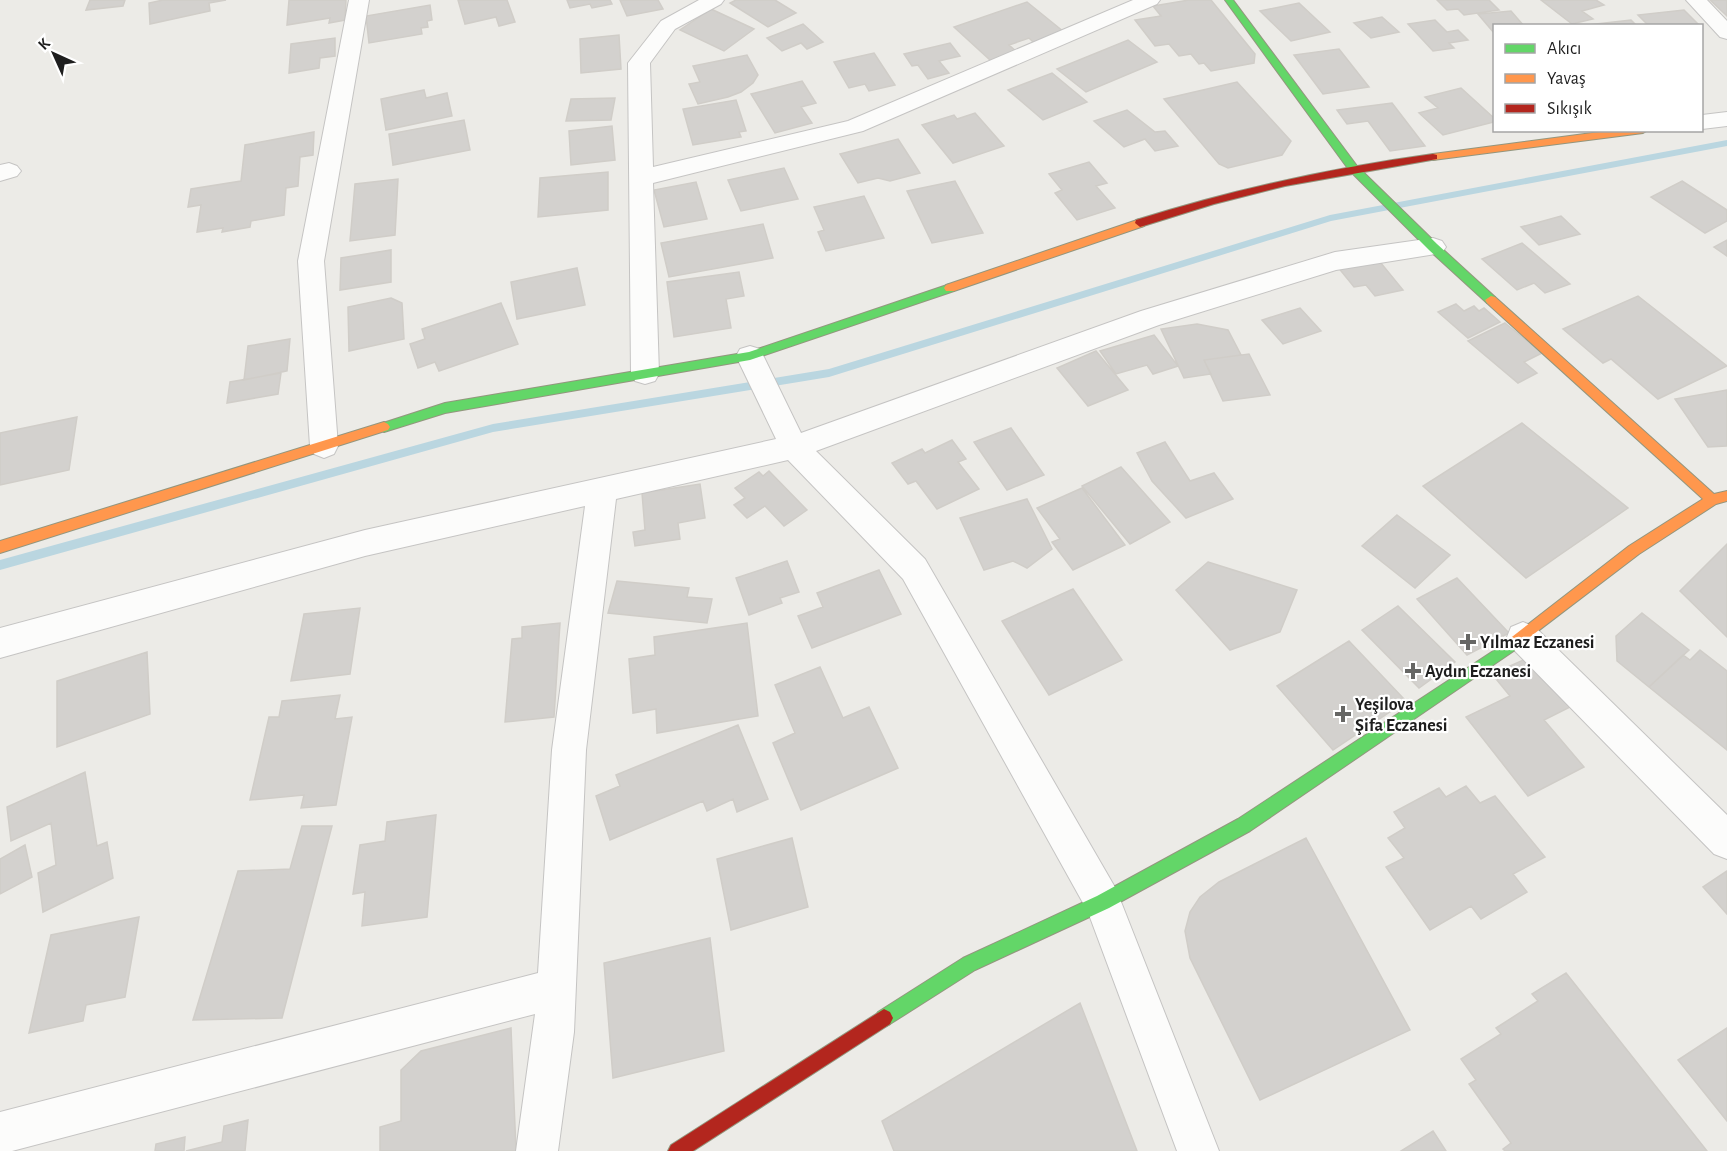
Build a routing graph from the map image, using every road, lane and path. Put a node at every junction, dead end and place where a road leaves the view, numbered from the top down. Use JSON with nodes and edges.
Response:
{"nodes":[{"id":1,"x":359,"y":0,"type":"edge"},
{"id":2,"x":714,"y":0,"type":"edge"},
{"id":3,"x":1150,"y":0,"type":"edge"},
{"id":4,"x":1229,"y":0,"type":"edge"},
{"id":5,"x":1696,"y":0,"type":"edge"},
{"id":6,"x":1727,"y":33,"type":"edge"},
{"id":7,"x":1727,"y":118,"type":"edge"},
{"id":8,"x":1703,"y":122,"type":"edge"},
{"id":9,"x":1629,"y":132,"type":"edge"},
{"id":10,"x":1358,"y":172,"type":"junction"},
{"id":11,"x":641,"y":178,"type":"junction"},
{"id":12,"x":1425,"y":239,"type":"junction"},
{"id":13,"x":753,"y":362,"type":"junction"},
{"id":14,"x":645,"y":374,"type":"junction"},
{"id":15,"x":789,"y":437,"type":"junction"},
{"id":16,"x":324,"y":446,"type":"junction"},
{"id":17,"x":602,"y":490,"type":"junction"},
{"id":18,"x":1727,"y":496,"type":"edge"},
{"id":19,"x":1712,"y":500,"type":"junction"},
{"id":20,"x":0,"y":547,"type":"edge"},
{"id":21,"x":1523,"y":637,"type":"junction"},
{"id":22,"x":0,"y":643,"type":"edge"},
{"id":23,"x":1727,"y":841,"type":"edge"},
{"id":24,"x":1103,"y":902,"type":"junction"},
{"id":25,"x":557,"y":988,"type":"junction"},
{"id":26,"x":0,"y":1133,"type":"edge"},
{"id":27,"x":537,"y":1151,"type":"edge"},
{"id":28,"x":677,"y":1151,"type":"edge"},
{"id":29,"x":1198,"y":1151,"type":"edge"}],
"edges":[{"from":1,"to":16,"type":"street"},
{"from":2,"to":11,"type":"street"},
{"from":3,"to":11,"type":"street"},
{"from":4,"to":10,"type":"street"},
{"from":5,"to":6,"type":"street"},
{"from":7,"to":8,"type":"street"},
{"from":9,"to":10,"type":"street"},
{"from":10,"to":12,"type":"street"},
{"from":10,"to":13,"type":"street"},
{"from":11,"to":14,"type":"street"},
{"from":12,"to":15,"type":"street"},
{"from":12,"to":19,"type":"street"},
{"from":13,"to":14,"type":"street"},
{"from":13,"to":15,"type":"street"},
{"from":14,"to":16,"type":"street"},
{"from":15,"to":17,"type":"street"},
{"from":15,"to":24,"type":"street"},
{"from":16,"to":20,"type":"street"},
{"from":17,"to":22,"type":"street"},
{"from":17,"to":25,"type":"street"},
{"from":18,"to":19,"type":"street"},
{"from":19,"to":21,"type":"street"},
{"from":21,"to":23,"type":"street"},
{"from":21,"to":24,"type":"street"},
{"from":24,"to":28,"type":"street"},
{"from":24,"to":29,"type":"street"},
{"from":25,"to":26,"type":"street"},
{"from":25,"to":27,"type":"street"}]}
